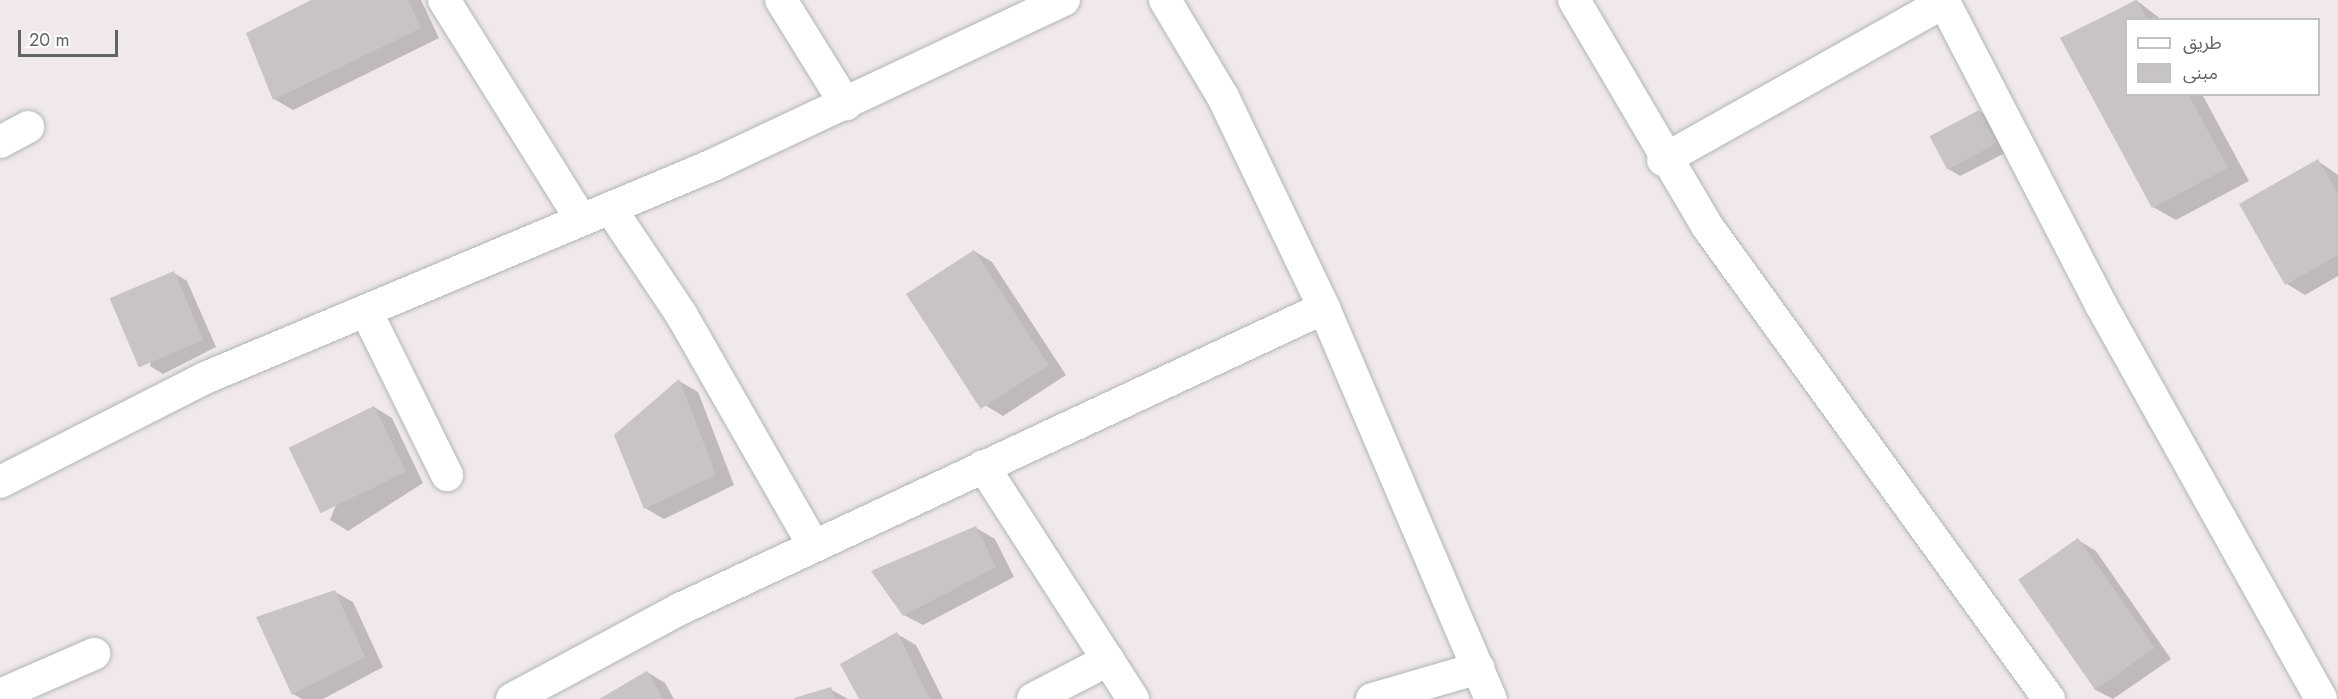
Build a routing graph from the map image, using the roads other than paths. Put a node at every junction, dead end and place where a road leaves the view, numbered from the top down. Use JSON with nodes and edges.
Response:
{"nodes":[{"id":1,"x":444,"y":0,"type":"edge"},
{"id":2,"x":781,"y":0,"type":"edge"},
{"id":3,"x":1064,"y":0,"type":"edge"},
{"id":4,"x":1165,"y":0,"type":"edge"},
{"id":5,"x":1574,"y":0,"type":"edge"},
{"id":6,"x":1944,"y":1,"type":"edge"},
{"id":7,"x":846,"y":105,"type":"junction"},
{"id":8,"x":28,"y":127,"type":"dead end"},
{"id":9,"x":0,"y":142,"type":"edge"},
{"id":10,"x":1663,"y":160,"type":"junction"},
{"id":11,"x":610,"y":208,"type":"junction"},
{"id":12,"x":581,"y":219,"type":"junction"},
{"id":13,"x":1324,"y":308,"type":"junction"},
{"id":14,"x":367,"y":313,"type":"junction"},
{"id":15,"x":983,"y":466,"type":"junction"},
{"id":16,"x":447,"y":475,"type":"dead end"},
{"id":17,"x":0,"y":482,"type":"edge"},
{"id":18,"x":814,"y":546,"type":"junction"},
{"id":19,"x":94,"y":654,"type":"dead end"},
{"id":20,"x":1108,"y":660,"type":"junction"},
{"id":21,"x":1479,"y":668,"type":"junction"},
{"id":22,"x":0,"y":695,"type":"edge"},
{"id":23,"x":512,"y":699,"type":"edge"},
{"id":24,"x":1033,"y":699,"type":"edge"},
{"id":25,"x":1133,"y":699,"type":"edge"},
{"id":26,"x":1372,"y":699,"type":"edge"},
{"id":27,"x":1491,"y":699,"type":"edge"},
{"id":28,"x":2049,"y":699,"type":"edge"},
{"id":29,"x":2321,"y":699,"type":"edge"}],
"edges":[{"from":1,"to":12,"type":"street"},
{"from":2,"to":7,"type":"street"},
{"from":3,"to":7,"type":"street"},
{"from":4,"to":13,"type":"street"},
{"from":5,"to":10,"type":"street"},
{"from":6,"to":10,"type":"street"},
{"from":6,"to":29,"type":"street"},
{"from":7,"to":11,"type":"street"},
{"from":8,"to":9,"type":"street"},
{"from":10,"to":28,"type":"street"},
{"from":11,"to":12,"type":"street"},
{"from":11,"to":18,"type":"street"},
{"from":12,"to":14,"type":"street"},
{"from":13,"to":15,"type":"street"},
{"from":13,"to":21,"type":"street"},
{"from":14,"to":16,"type":"street"},
{"from":14,"to":17,"type":"street"},
{"from":15,"to":18,"type":"street"},
{"from":15,"to":20,"type":"street"},
{"from":18,"to":23,"type":"street"},
{"from":19,"to":22,"type":"street"},
{"from":20,"to":24,"type":"street"},
{"from":20,"to":25,"type":"street"},
{"from":21,"to":26,"type":"street"},
{"from":21,"to":27,"type":"street"}]}
